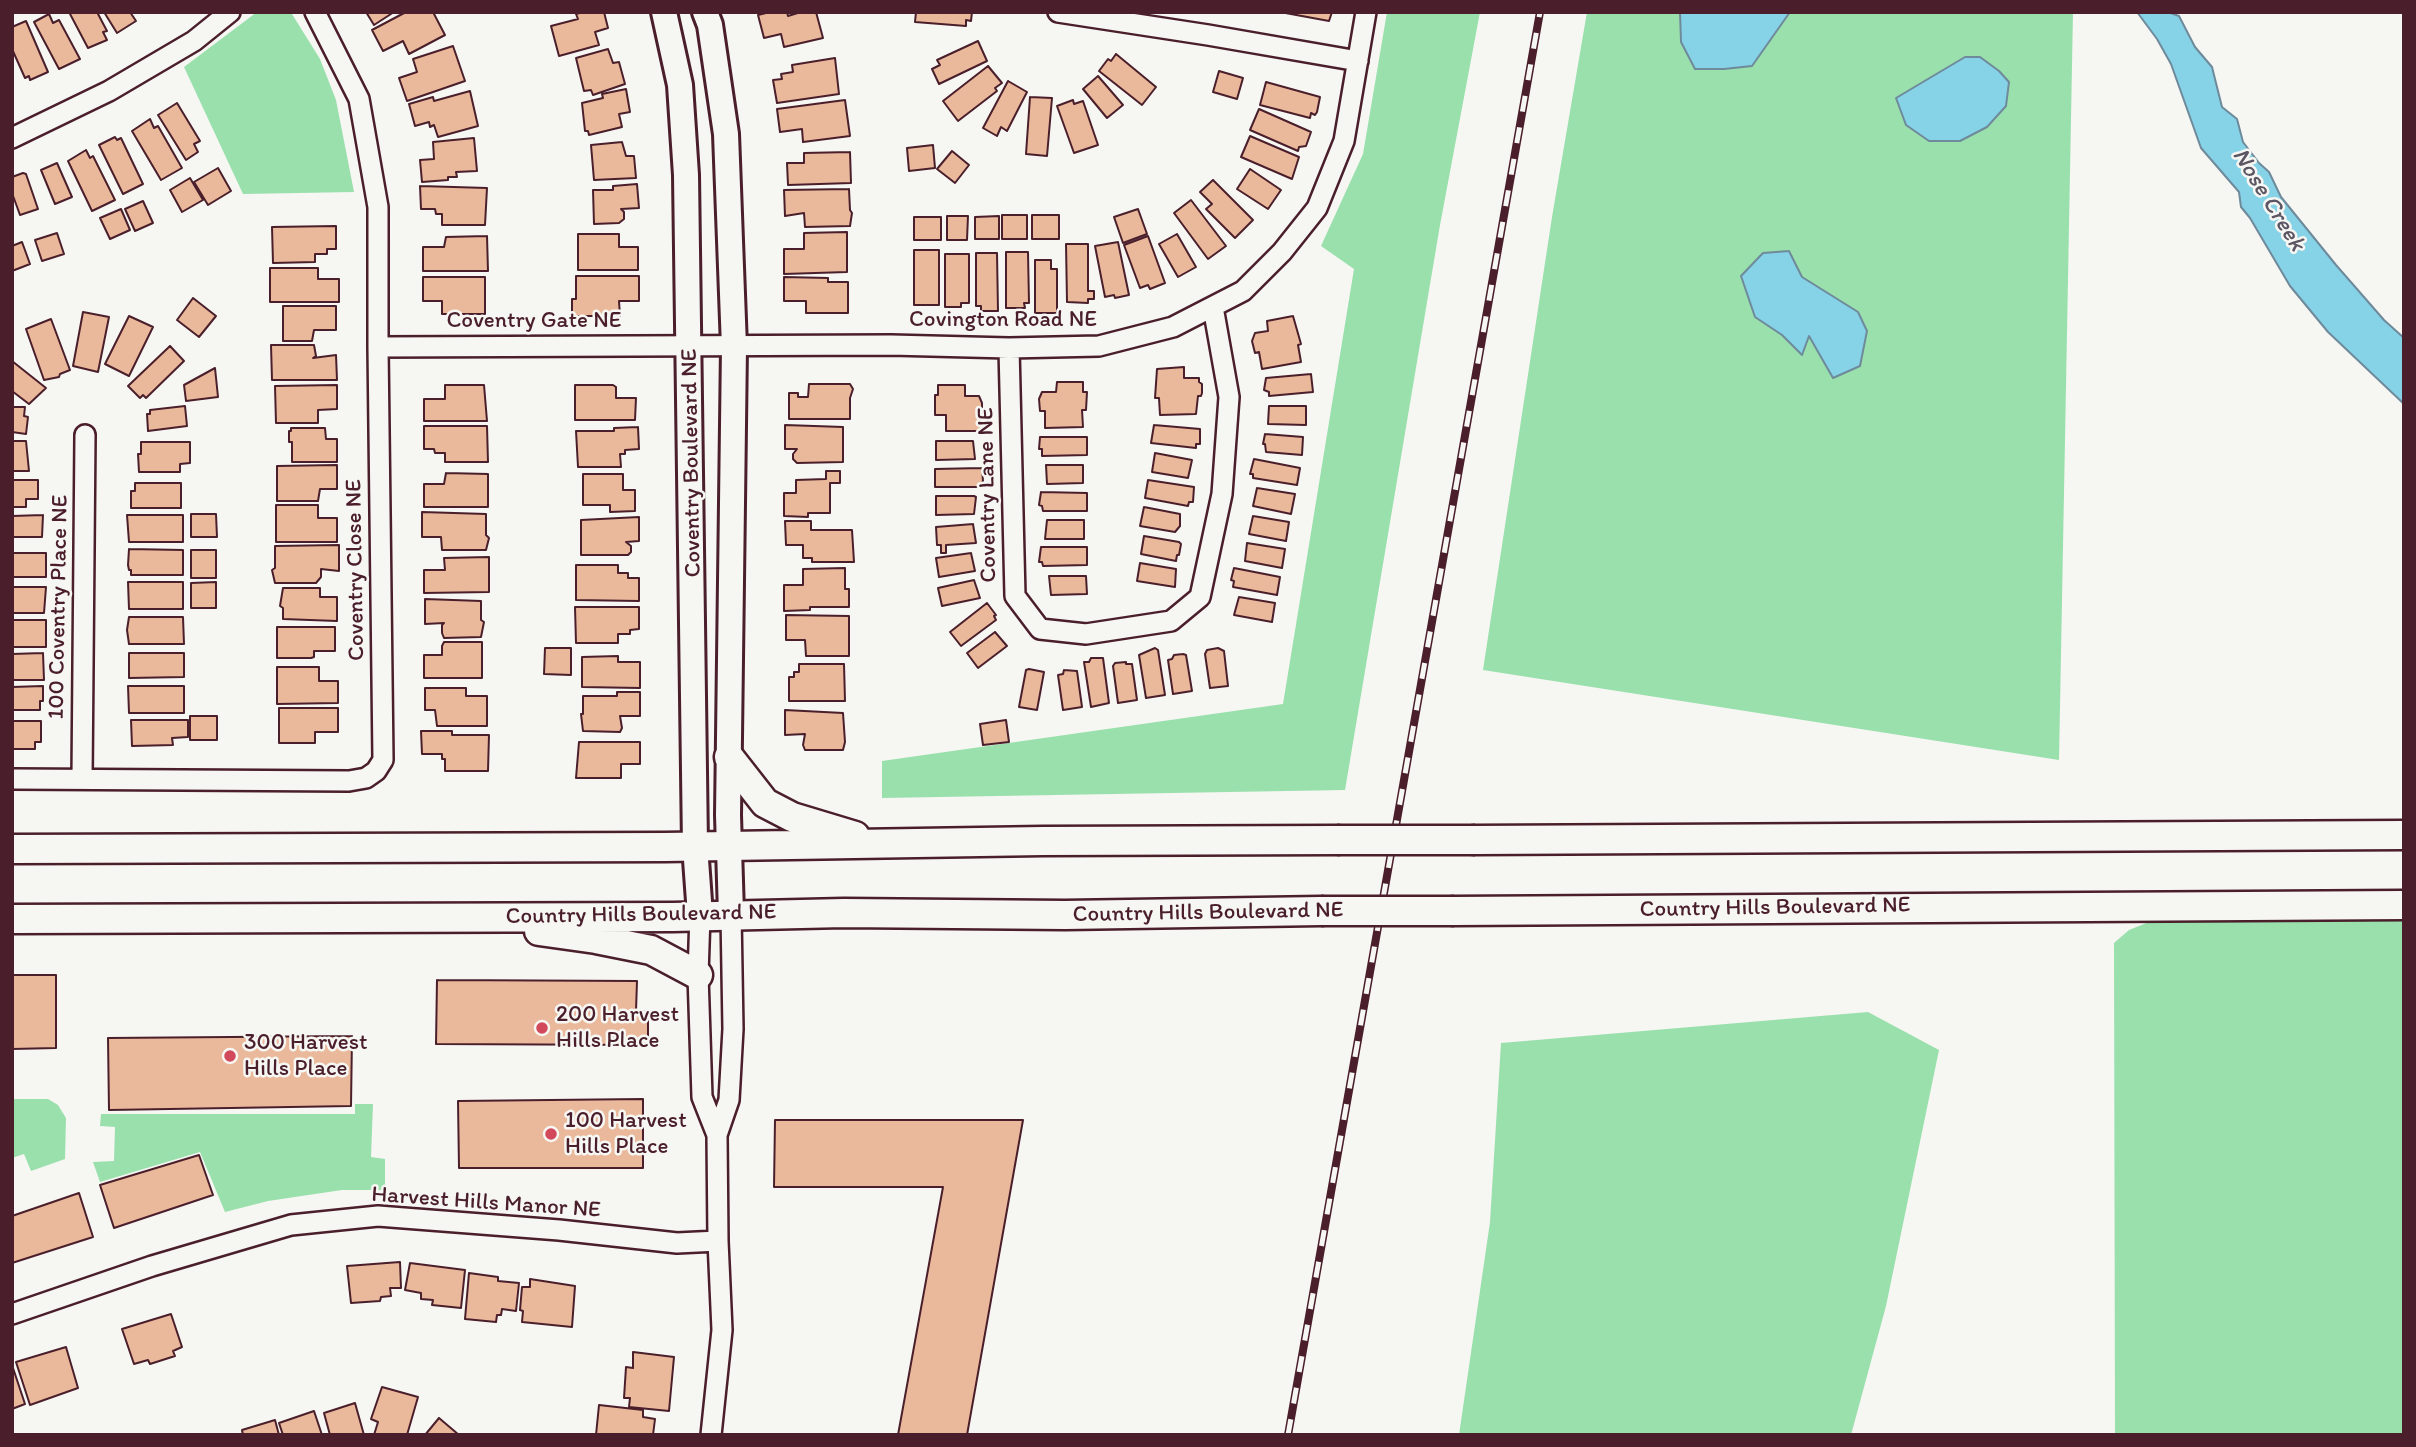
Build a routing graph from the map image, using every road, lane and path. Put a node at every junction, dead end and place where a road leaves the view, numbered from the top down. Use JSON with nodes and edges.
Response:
{"nodes":[{"id":1,"x":230,"y":12,"type":"edge"},
{"id":2,"x":315,"y":12,"type":"edge"},
{"id":3,"x":664,"y":12,"type":"edge"},
{"id":4,"x":705,"y":12,"type":"edge"},
{"id":5,"x":1058,"y":12,"type":"edge"},
{"id":6,"x":1366,"y":12,"type":"edge"},
{"id":7,"x":1358,"y":61,"type":"junction"},
{"id":8,"x":12,"y":138,"type":"edge"},
{"id":9,"x":1213,"y":307,"type":"junction"},
{"id":10,"x":690,"y":345,"type":"junction"},
{"id":11,"x":378,"y":346,"type":"junction"},
{"id":12,"x":734,"y":346,"type":"junction"},
{"id":13,"x":1009,"y":348,"type":"junction"},
{"id":14,"x":85,"y":435,"type":"dead end"},
{"id":15,"x":729,"y":757,"type":"junction"},
{"id":16,"x":12,"y":779,"type":"edge"},
{"id":17,"x":82,"y":779,"type":"junction"},
{"id":18,"x":2404,"y":835,"type":"edge"},
{"id":19,"x":881,"y":844,"type":"junction"},
{"id":20,"x":729,"y":845,"type":"junction"},
{"id":21,"x":695,"y":846,"type":"junction"},
{"id":22,"x":12,"y":849,"type":"edge"},
{"id":23,"x":2404,"y":905,"type":"edge"},
{"id":24,"x":731,"y":914,"type":"junction"},
{"id":25,"x":700,"y":915,"type":"junction"},
{"id":26,"x":443,"y":917,"type":"junction"},
{"id":27,"x":12,"y":919,"type":"edge"},
{"id":28,"x":698,"y":975,"type":"junction"},
{"id":29,"x":717,"y":1135,"type":"junction"},
{"id":30,"x":718,"y":1241,"type":"junction"},
{"id":31,"x":12,"y":1314,"type":"edge"},
{"id":32,"x":711,"y":1435,"type":"edge"}],
"edges":[{"from":1,"to":8,"type":"street"},
{"from":2,"to":11,"type":"street","name":"Coventry Close NE"},
{"from":3,"to":10,"type":"street","name":"Coventry Boulevard NE"},
{"from":4,"to":12,"type":"street","name":"Coventry Boulevard NE"},
{"from":5,"to":7,"type":"street"},
{"from":6,"to":7,"type":"street","name":"Covington Road NE"},
{"from":7,"to":9,"type":"street","name":"Covington Road NE"},
{"from":9,"to":13,"type":"street","name":"Covington Road NE"},
{"from":9,"to":13,"type":"street","name":"Coventry Lane NE"},
{"from":10,"to":11,"type":"street","name":"Coventry Gate NE"},
{"from":10,"to":12,"type":"street","name":"Covington Road NE"},
{"from":10,"to":21,"type":"street","name":"Coventry Boulevard NE"},
{"from":11,"to":17,"type":"street","name":"Coventry Close NE"},
{"from":12,"to":13,"type":"street","name":"Covington Road NE"},
{"from":12,"to":15,"type":"street","name":"Coventry Boulevard NE"},
{"from":14,"to":17,"type":"street","name":"100 Coventry Place NE"},
{"from":15,"to":19,"type":"main road"},
{"from":15,"to":20,"type":"street","name":"Coventry Boulevard NE"},
{"from":16,"to":17,"type":"street","name":"Coventry Close NE"},
{"from":18,"to":19,"type":"main road","bridge":true},
{"from":19,"to":20,"type":"main road"},
{"from":20,"to":21,"type":"main road"},
{"from":20,"to":24,"type":"street","name":"Coventry Boulevard NE"},
{"from":21,"to":22,"type":"main road"},
{"from":21,"to":25,"type":"street","name":"Coventry Boulevard NE"},
{"from":23,"to":24,"type":"main road","name":"Country Hills Boulevard NE","bridge":true},
{"from":24,"to":25,"type":"main road","name":"Country Hills Boulevard NE"},
{"from":24,"to":29,"type":"street"},
{"from":25,"to":26,"type":"main road","name":"Country Hills Boulevard NE"},
{"from":25,"to":28,"type":"street"},
{"from":26,"to":27,"type":"main road","name":"Country Hills Boulevard NE"},
{"from":26,"to":28,"type":"main road"},
{"from":28,"to":29,"type":"street"},
{"from":29,"to":30,"type":"street"},
{"from":30,"to":31,"type":"street","name":"Harvest Hills Manor NE"},
{"from":30,"to":32,"type":"street"}]}
